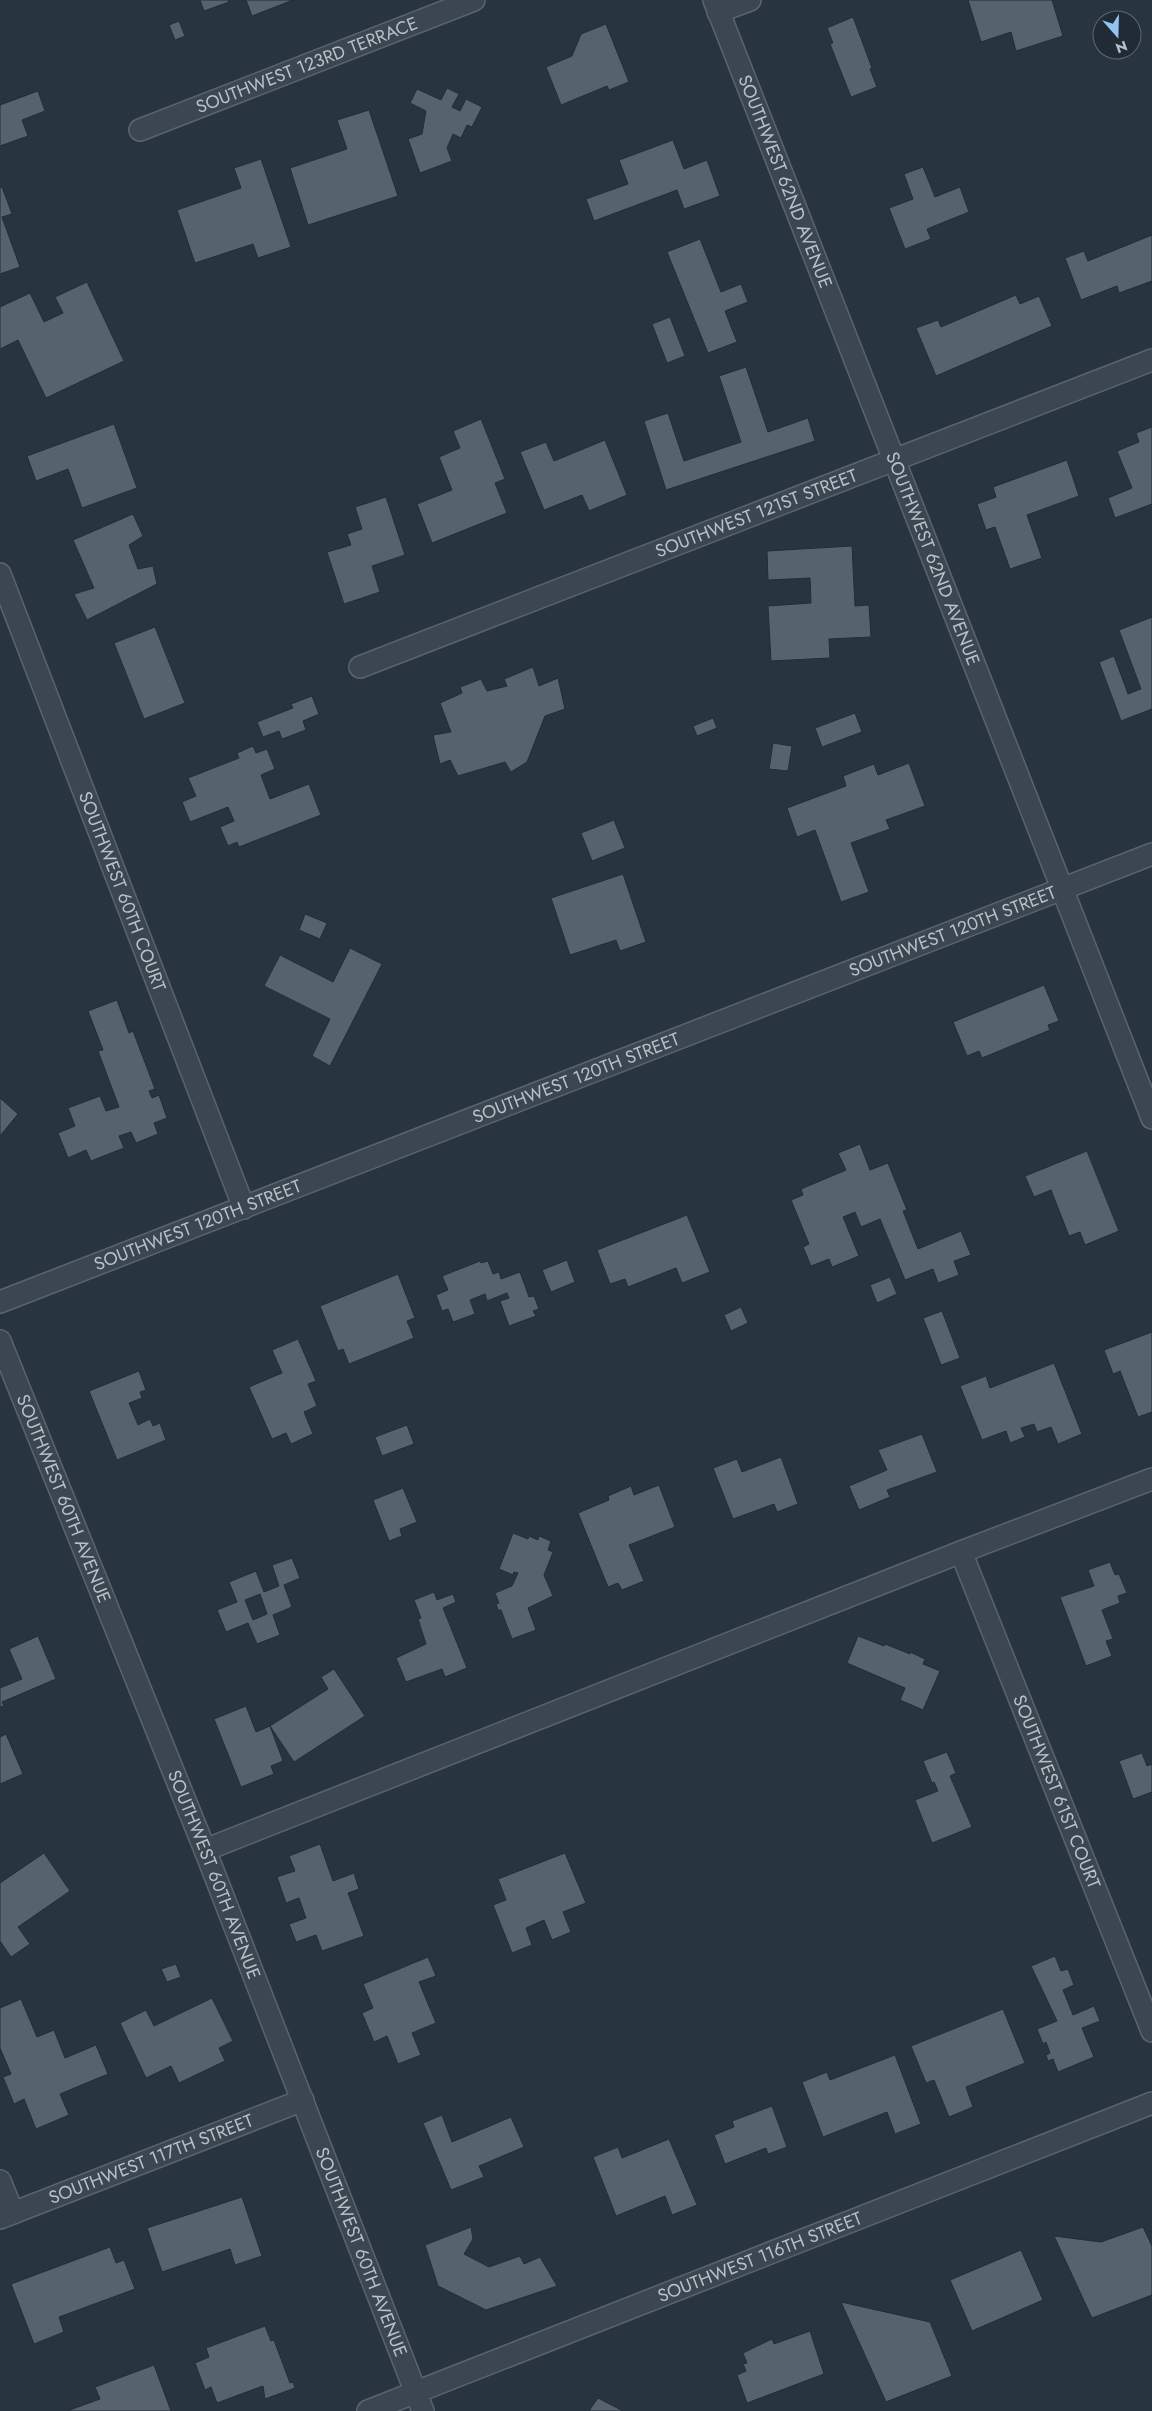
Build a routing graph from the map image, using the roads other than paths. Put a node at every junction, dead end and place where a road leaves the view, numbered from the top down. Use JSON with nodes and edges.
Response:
{"nodes":[{"id":1,"x":474,"y":0,"type":"edge"},
{"id":2,"x":750,"y":0,"type":"edge"},
{"id":3,"x":716,"y":6,"type":"edge"},
{"id":4,"x":140,"y":130,"type":"dead end"},
{"id":5,"x":1152,"y":360,"type":"edge"},
{"id":6,"x":893,"y":460,"type":"junction"},
{"id":7,"x":0,"y":574,"type":"edge"},
{"id":8,"x":360,"y":667,"type":"dead end"},
{"id":9,"x":1152,"y":854,"type":"edge"},
{"id":10,"x":1060,"y":888,"type":"junction"},
{"id":11,"x":1152,"y":1118,"type":"edge"},
{"id":12,"x":244,"y":1208,"type":"junction"},
{"id":13,"x":0,"y":1302,"type":"edge"},
{"id":14,"x":0,"y":1341,"type":"edge"},
{"id":15,"x":1152,"y":1479,"type":"edge"},
{"id":16,"x":961,"y":1552,"type":"junction"},
{"id":17,"x":205,"y":1850,"type":"junction"},
{"id":18,"x":1152,"y":2032,"type":"edge"},
{"id":19,"x":303,"y":2100,"type":"junction"},
{"id":20,"x":1152,"y":2103,"type":"edge"},
{"id":21,"x":0,"y":2181,"type":"edge"},
{"id":22,"x":7,"y":2215,"type":"edge"},
{"id":23,"x":420,"y":2402,"type":"edge"},
{"id":24,"x":368,"y":2411,"type":"edge"}],
"edges":[{"from":1,"to":4,"type":"street","name":"SOUTHWEST 123RD TERRACE"},
{"from":2,"to":3,"type":"street"},
{"from":3,"to":6,"type":"street","name":"SOUTHWEST 62ND AVENUE"},
{"from":5,"to":6,"type":"street","name":"SOUTHWEST 121ST STREET"},
{"from":6,"to":8,"type":"street","name":"SOUTHWEST 121ST STREET"},
{"from":6,"to":10,"type":"street","name":"SOUTHWEST 62ND AVENUE"},
{"from":7,"to":12,"type":"street","name":"SOUTHWEST 60TH COURT"},
{"from":9,"to":10,"type":"street","name":"SOUTHWEST 120TH STREET"},
{"from":10,"to":11,"type":"street","name":"SOUTHWEST 62ND AVENUE"},
{"from":10,"to":12,"type":"street","name":"SOUTHWEST 120TH STREET"},
{"from":12,"to":13,"type":"street","name":"SOUTHWEST 120TH STREET"},
{"from":14,"to":17,"type":"street","name":"SOUTHWEST 60TH AVENUE"},
{"from":15,"to":16,"type":"street"},
{"from":16,"to":17,"type":"street"},
{"from":16,"to":18,"type":"street","name":"SOUTHWEST 61ST COURT"},
{"from":17,"to":19,"type":"street","name":"SOUTHWEST 60TH AVENUE"},
{"from":19,"to":22,"type":"street","name":"SOUTHWEST 117TH STREET"},
{"from":19,"to":23,"type":"street","name":"SOUTHWEST 60TH AVENUE"},
{"from":20,"to":23,"type":"street","name":"SOUTHWEST 116TH STREET"},
{"from":21,"to":22,"type":"street"},
{"from":23,"to":24,"type":"street","name":"SOUTHWEST 116TH STREET"}]}
